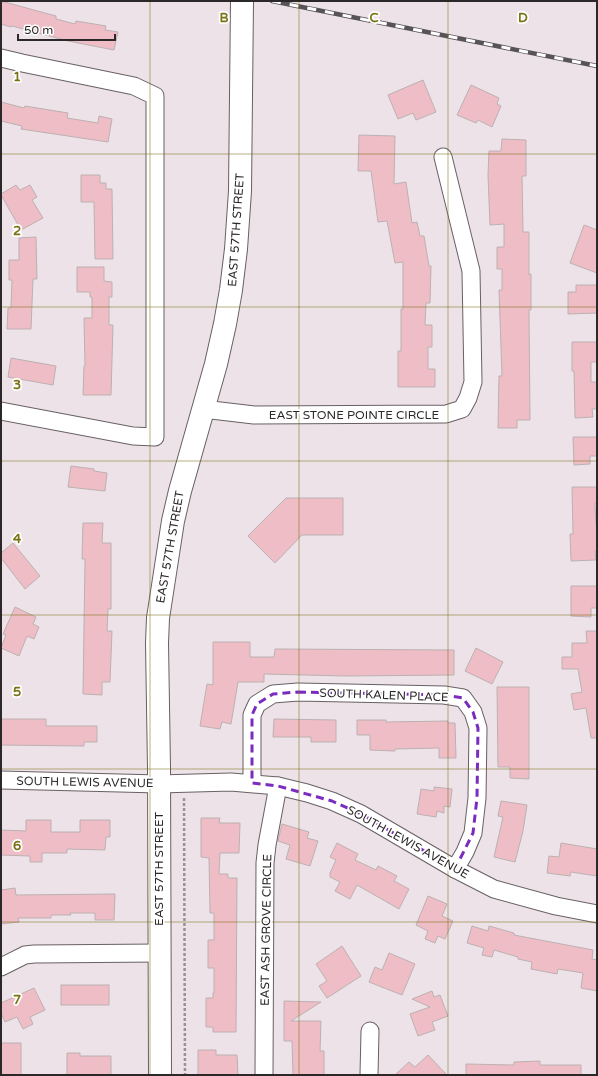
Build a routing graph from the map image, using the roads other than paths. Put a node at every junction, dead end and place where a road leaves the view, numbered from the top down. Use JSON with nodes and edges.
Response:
{"nodes":[{"id":1,"x":242,"y":1,"type":"edge"},
{"id":2,"x":1,"y":58,"type":"edge"},
{"id":3,"x":443,"y":157,"type":"dead end"},
{"id":4,"x":203,"y":409,"type":"junction"},
{"id":5,"x":1,"y":411,"type":"edge"},
{"id":6,"x":1,"y":780,"type":"edge"},
{"id":7,"x":252,"y":783,"type":"junction"},
{"id":8,"x":159,"y":784,"type":"junction"},
{"id":9,"x":278,"y":786,"type":"junction"},
{"id":10,"x":455,"y":869,"type":"junction"},
{"id":11,"x":597,"y":914,"type":"edge"},
{"id":12,"x":159,"y":953,"type":"junction"},
{"id":13,"x":1,"y":967,"type":"edge"},
{"id":14,"x":370,"y":1031,"type":"dead end"},
{"id":15,"x":160,"y":1075,"type":"edge"},
{"id":16,"x":264,"y":1075,"type":"edge"},
{"id":17,"x":369,"y":1075,"type":"edge"}],
"edges":[{"from":1,"to":4,"type":"main road","name":"EAST 57TH STREET"},
{"from":2,"to":5,"type":"street"},
{"from":3,"to":4,"type":"street","name":"EAST STONE POINTE CIRCLE"},
{"from":4,"to":8,"type":"main road","name":"EAST 57TH STREET"},
{"from":6,"to":8,"type":"street","name":"SOUTH LEWIS AVENUE"},
{"from":7,"to":8,"type":"street","name":"SOUTH LEWIS AVENUE"},
{"from":7,"to":9,"type":"street","name":"SOUTH LEWIS AVENUE"},
{"from":7,"to":10,"type":"street","name":"SOUTH KALEN PLACE"},
{"from":8,"to":12,"type":"main road","name":"EAST 57TH STREET"},
{"from":9,"to":10,"type":"street","name":"SOUTH LEWIS AVENUE"},
{"from":9,"to":16,"type":"street","name":"EAST ASH GROVE CIRCLE"},
{"from":10,"to":11,"type":"street","name":"SOUTH LEWIS AVENUE"},
{"from":12,"to":13,"type":"street"},
{"from":12,"to":15,"type":"main road","name":"EAST 57TH STREET"},
{"from":14,"to":17,"type":"street"}]}
